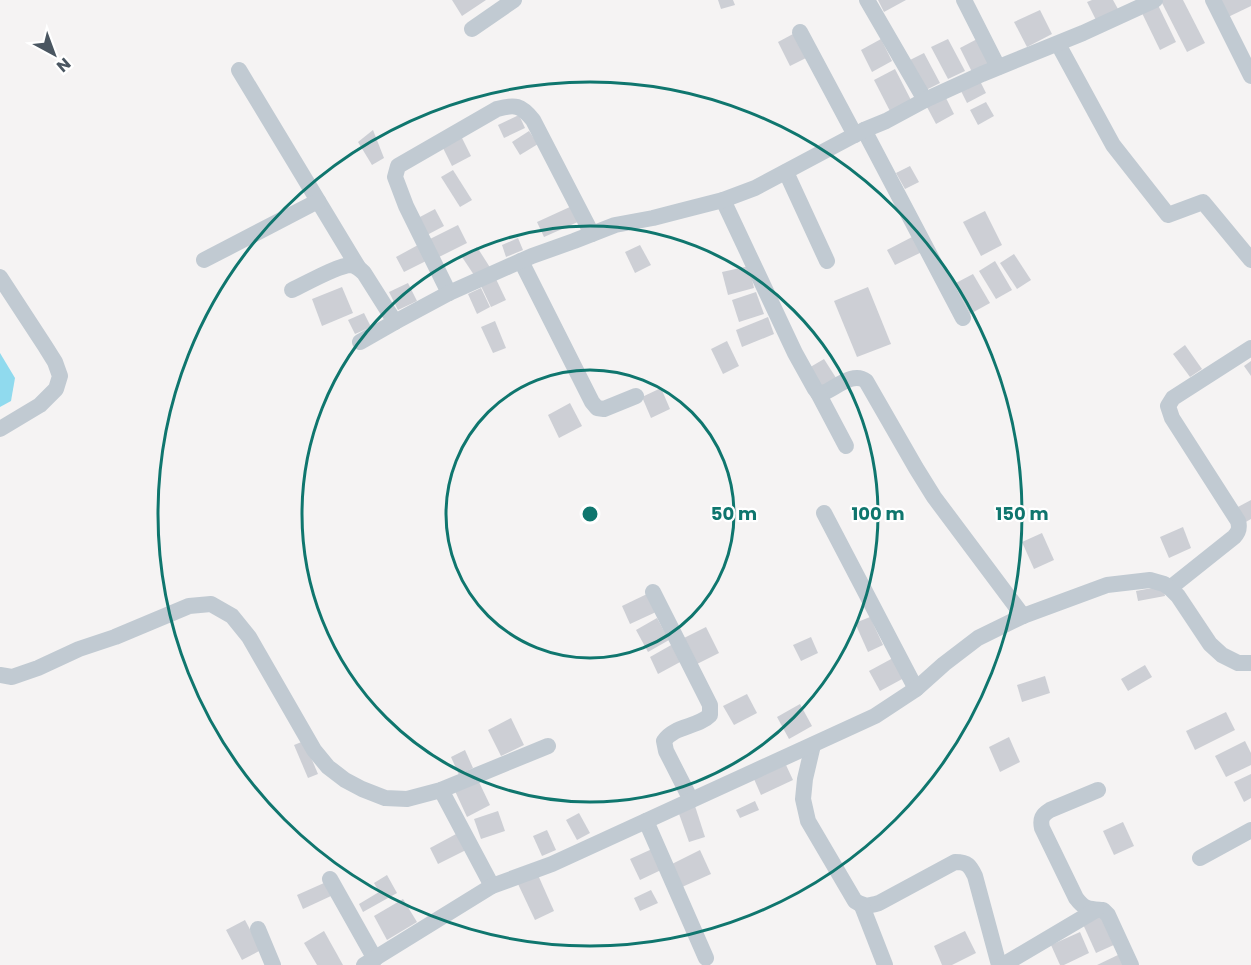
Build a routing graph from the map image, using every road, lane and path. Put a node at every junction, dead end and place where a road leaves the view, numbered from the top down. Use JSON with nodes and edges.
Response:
{"nodes":[{"id":1,"x":514,"y":0,"type":"edge"},
{"id":2,"x":867,"y":0,"type":"edge"},
{"id":3,"x":964,"y":0,"type":"edge"},
{"id":4,"x":1155,"y":0,"type":"edge"},
{"id":5,"x":1213,"y":0,"type":"edge"},
{"id":6,"x":472,"y":29,"type":"dead end"},
{"id":7,"x":800,"y":32,"type":"dead end"},
{"id":8,"x":1058,"y":44,"type":"junction"},
{"id":9,"x":998,"y":67,"type":"junction"},
{"id":10,"x":240,"y":70,"type":"dead end"},
{"id":11,"x":1250,"y":72,"type":"edge"},
{"id":12,"x":925,"y":100,"type":"junction"},
{"id":13,"x":859,"y":133,"type":"junction"},
{"id":14,"x":786,"y":172,"type":"junction"},
{"id":15,"x":723,"y":200,"type":"junction"},
{"id":16,"x":318,"y":201,"type":"junction"},
{"id":17,"x":592,"y":234,"type":"junction"},
{"id":18,"x":204,"y":260,"type":"dead end"},
{"id":19,"x":1251,"y":260,"type":"edge"},
{"id":20,"x":521,"y":261,"type":"junction"},
{"id":21,"x":827,"y":261,"type":"dead end"},
{"id":22,"x":358,"y":267,"type":"junction"},
{"id":23,"x":0,"y":277,"type":"edge"},
{"id":24,"x":292,"y":290,"type":"dead end"},
{"id":25,"x":449,"y":293,"type":"junction"},
{"id":26,"x":963,"y":318,"type":"dead end"},
{"id":27,"x":394,"y":322,"type":"junction"},
{"id":28,"x":360,"y":342,"type":"dead end"},
{"id":29,"x":1251,"y":348,"type":"edge"},
{"id":30,"x":818,"y":393,"type":"junction"},
{"id":31,"x":636,"y":396,"type":"dead end"},
{"id":32,"x":0,"y":429,"type":"edge"},
{"id":33,"x":846,"y":446,"type":"dead end"},
{"id":34,"x":824,"y":513,"type":"dead end"},
{"id":35,"x":1170,"y":588,"type":"junction"},
{"id":36,"x":653,"y":592,"type":"dead end"},
{"id":37,"x":1023,"y":616,"type":"junction"},
{"id":38,"x":1251,"y":663,"type":"edge"},
{"id":39,"x":0,"y":675,"type":"edge"},
{"id":40,"x":916,"y":689,"type":"junction"},
{"id":41,"x":813,"y":745,"type":"junction"},
{"id":42,"x":548,"y":746,"type":"dead end"},
{"id":43,"x":441,"y":790,"type":"junction"},
{"id":44,"x":1098,"y":790,"type":"dead end"},
{"id":45,"x":691,"y":800,"type":"junction"},
{"id":46,"x":646,"y":821,"type":"junction"},
{"id":47,"x":1251,"y":830,"type":"edge"},
{"id":48,"x":1200,"y":858,"type":"dead end"},
{"id":49,"x":330,"y":879,"type":"dead end"},
{"id":50,"x":492,"y":886,"type":"junction"},
{"id":51,"x":862,"y":906,"type":"junction"},
{"id":52,"x":1096,"y":909,"type":"junction"},
{"id":53,"x":258,"y":929,"type":"dead end"},
{"id":54,"x":706,"y":958,"type":"dead end"},
{"id":55,"x":370,"y":962,"type":"edge"},
{"id":56,"x":273,"y":965,"type":"edge"},
{"id":57,"x":885,"y":965,"type":"edge"},
{"id":58,"x":1001,"y":965,"type":"edge"},
{"id":59,"x":1131,"y":965,"type":"edge"}],
"edges":[{"from":1,"to":6,"type":"street"},
{"from":2,"to":12,"type":"street"},
{"from":3,"to":9,"type":"street"},
{"from":4,"to":8,"type":"street"},
{"from":5,"to":11,"type":"street"},
{"from":7,"to":13,"type":"street"},
{"from":8,"to":9,"type":"street"},
{"from":8,"to":19,"type":"street"},
{"from":9,"to":12,"type":"street"},
{"from":10,"to":16,"type":"street"},
{"from":12,"to":13,"type":"street"},
{"from":13,"to":14,"type":"street"},
{"from":13,"to":26,"type":"street"},
{"from":14,"to":15,"type":"street"},
{"from":14,"to":21,"type":"street"},
{"from":15,"to":17,"type":"street"},
{"from":15,"to":30,"type":"street"},
{"from":16,"to":18,"type":"street"},
{"from":16,"to":22,"type":"street"},
{"from":17,"to":20,"type":"street"},
{"from":17,"to":25,"type":"street"},
{"from":20,"to":25,"type":"street"},
{"from":20,"to":31,"type":"street"},
{"from":22,"to":24,"type":"street"},
{"from":22,"to":27,"type":"street"},
{"from":23,"to":32,"type":"street"},
{"from":25,"to":27,"type":"street"},
{"from":27,"to":28,"type":"street"},
{"from":29,"to":35,"type":"street"},
{"from":30,"to":33,"type":"street"},
{"from":30,"to":37,"type":"street"},
{"from":34,"to":40,"type":"street"},
{"from":35,"to":37,"type":"street"},
{"from":35,"to":38,"type":"street"},
{"from":36,"to":45,"type":"street"},
{"from":37,"to":40,"type":"street"},
{"from":39,"to":43,"type":"street"},
{"from":40,"to":41,"type":"street"},
{"from":41,"to":45,"type":"street"},
{"from":41,"to":51,"type":"street"},
{"from":42,"to":43,"type":"street"},
{"from":43,"to":50,"type":"street"},
{"from":44,"to":52,"type":"street"},
{"from":45,"to":46,"type":"street"},
{"from":46,"to":50,"type":"street"},
{"from":46,"to":54,"type":"street"},
{"from":47,"to":48,"type":"street"},
{"from":49,"to":55,"type":"street"},
{"from":50,"to":55,"type":"street"},
{"from":51,"to":57,"type":"street"},
{"from":51,"to":58,"type":"street"},
{"from":52,"to":58,"type":"street"},
{"from":52,"to":59,"type":"street"},
{"from":53,"to":56,"type":"street"}]}
